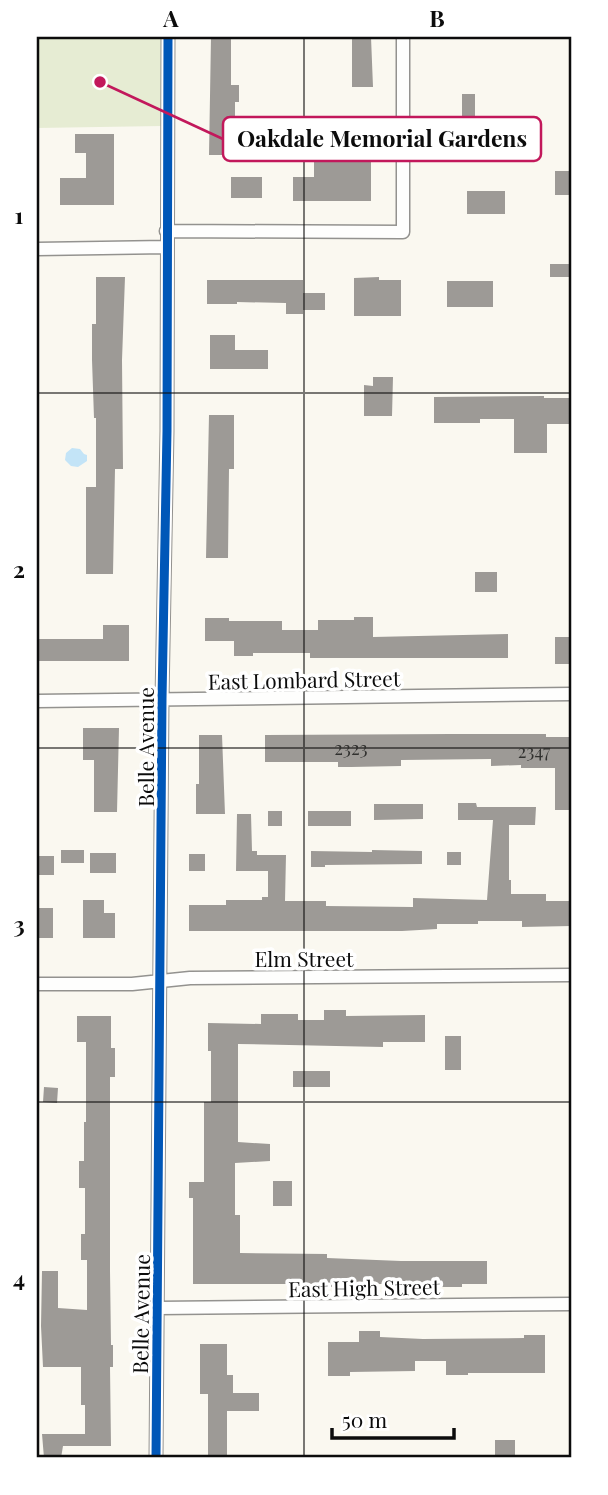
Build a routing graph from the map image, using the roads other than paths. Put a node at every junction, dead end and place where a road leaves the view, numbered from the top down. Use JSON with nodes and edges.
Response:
{"nodes":[{"id":1,"x":167,"y":37,"type":"edge"},
{"id":2,"x":403,"y":37,"type":"edge"},
{"id":3,"x":166,"y":231,"type":"junction"},
{"id":4,"x":166,"y":247,"type":"junction"},
{"id":5,"x":37,"y":249,"type":"edge"},
{"id":6,"x":571,"y":694,"type":"edge"},
{"id":7,"x":162,"y":699,"type":"junction"},
{"id":8,"x":37,"y":701,"type":"edge"},
{"id":9,"x":571,"y":975,"type":"edge"},
{"id":10,"x":161,"y":981,"type":"junction"},
{"id":11,"x":37,"y":984,"type":"edge"},
{"id":12,"x":571,"y":1304,"type":"edge"},
{"id":13,"x":158,"y":1308,"type":"junction"},
{"id":14,"x":156,"y":1458,"type":"edge"}],
"edges":[{"from":1,"to":3,"type":"street","name":"Belle Avenue"},
{"from":2,"to":3,"type":"street"},
{"from":3,"to":4,"type":"street","name":"Belle Avenue"},
{"from":4,"to":5,"type":"street"},
{"from":4,"to":7,"type":"street","name":"Belle Avenue"},
{"from":6,"to":7,"type":"street","name":"East Lombard Street"},
{"from":7,"to":8,"type":"street","name":"East Lombard Street"},
{"from":7,"to":10,"type":"street","name":"Belle Avenue"},
{"from":9,"to":10,"type":"street","name":"Elm Street"},
{"from":10,"to":11,"type":"street","name":"Elm Street"},
{"from":10,"to":13,"type":"street","name":"Belle Avenue"},
{"from":12,"to":13,"type":"street","name":"East High Street"},
{"from":13,"to":14,"type":"street","name":"Belle Avenue"}]}
